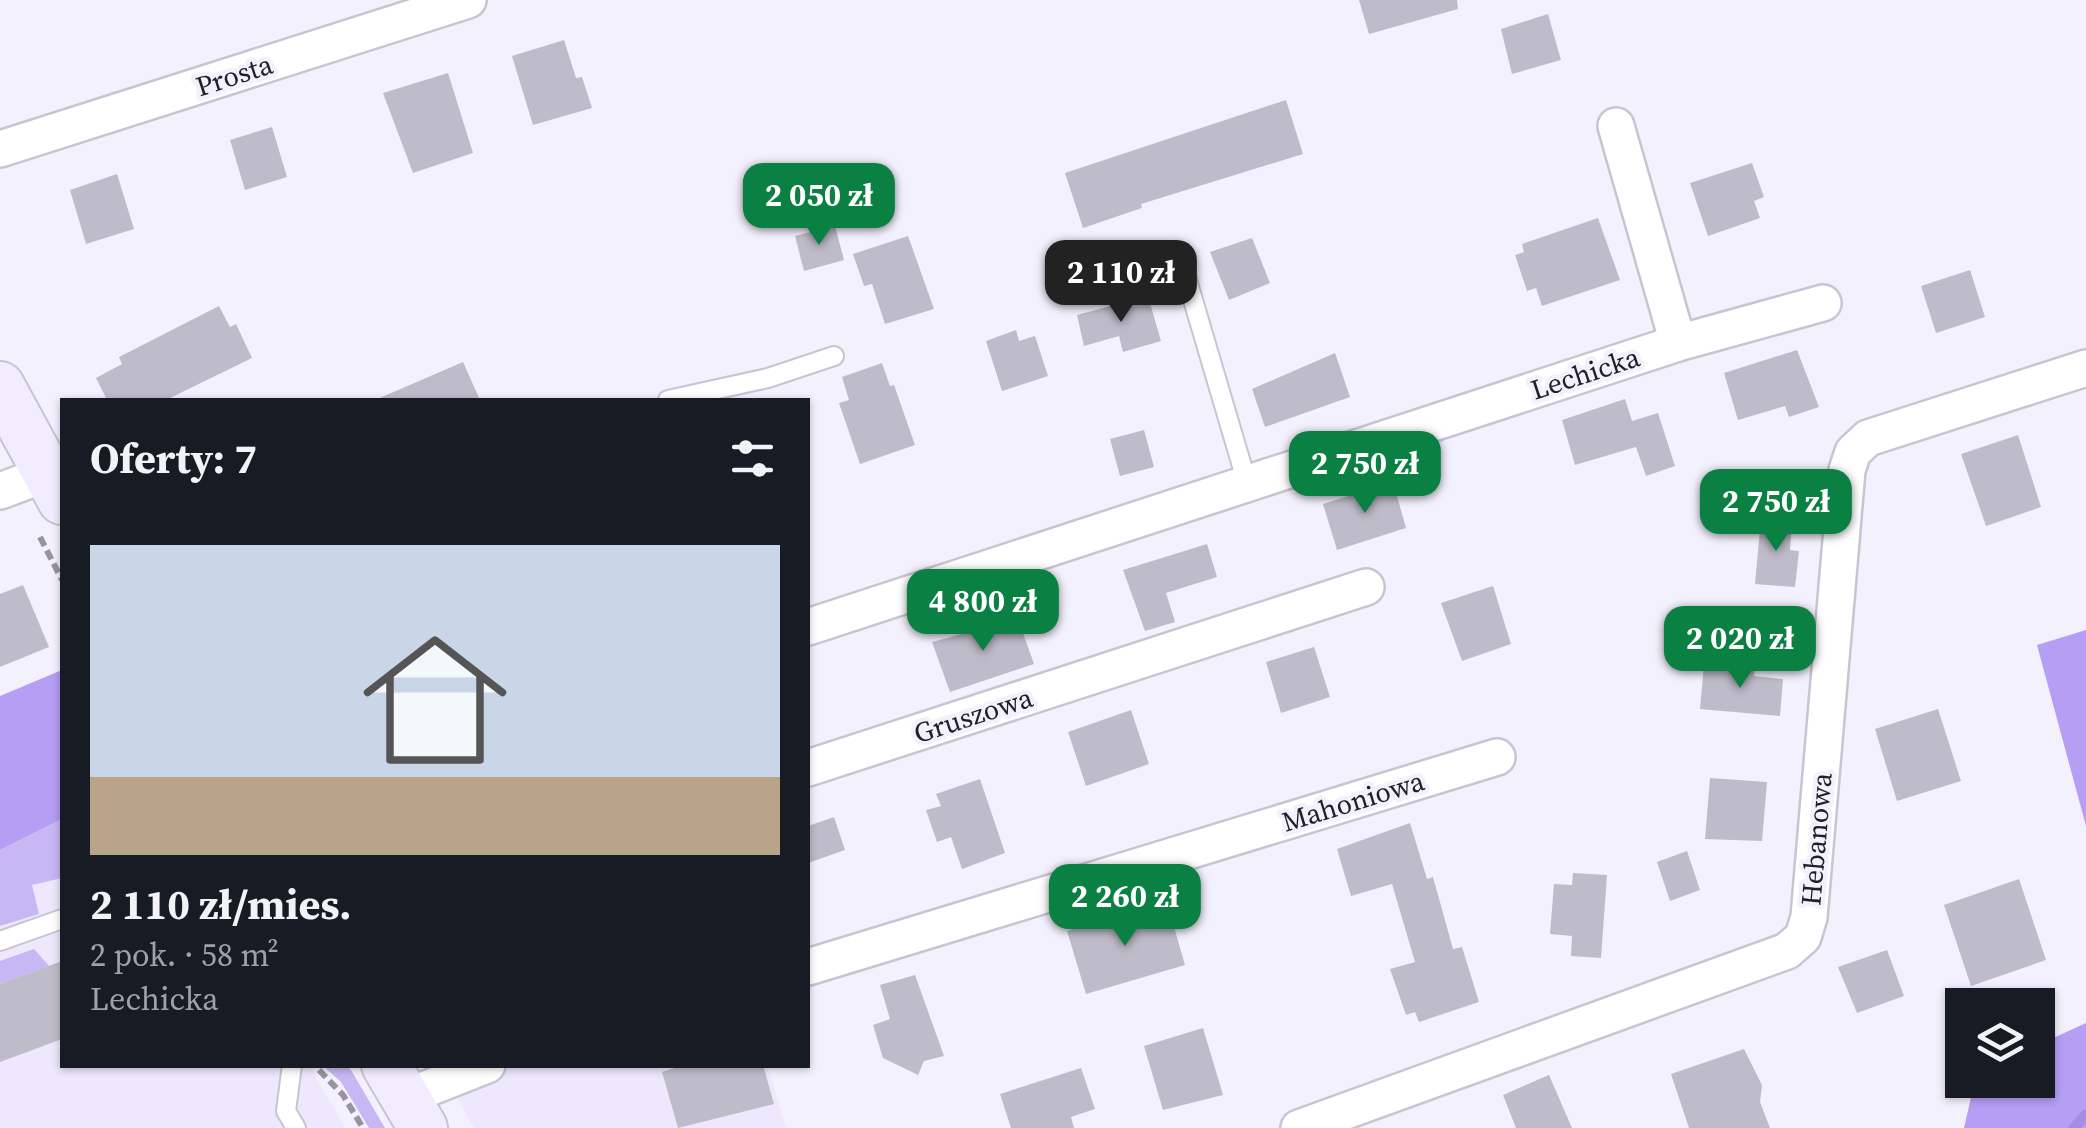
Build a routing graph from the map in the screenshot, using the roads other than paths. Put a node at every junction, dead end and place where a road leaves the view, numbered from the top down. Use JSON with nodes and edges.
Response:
{"nodes":[{"id":1,"x":468,"y":0,"type":"edge"},
{"id":2,"x":1616,"y":126,"type":"dead end"},
{"id":3,"x":0,"y":149,"type":"edge"},
{"id":4,"x":1180,"y":256,"type":"dead end"},
{"id":5,"x":1823,"y":303,"type":"dead end"},
{"id":6,"x":1678,"y":343,"type":"junction"},
{"id":7,"x":834,"y":356,"type":"dead end"},
{"id":8,"x":2086,"y":368,"type":"edge"},
{"id":9,"x":0,"y":386,"type":"edge"},
{"id":10,"x":677,"y":398,"type":"edge"},
{"id":11,"x":1247,"y":483,"type":"junction"},
{"id":12,"x":55,"y":486,"type":"edge"},
{"id":13,"x":0,"y":491,"type":"edge"},
{"id":14,"x":1366,"y":586,"type":"dead end"},
{"id":15,"x":810,"y":627,"type":"edge"},
{"id":16,"x":1497,"y":757,"type":"dead end"},
{"id":17,"x":810,"y":767,"type":"edge"},
{"id":18,"x":60,"y":921,"type":"edge"},
{"id":19,"x":0,"y":941,"type":"edge"},
{"id":20,"x":810,"y":966,"type":"edge"},
{"id":21,"x":292,"y":1068,"type":"edge"},
{"id":22,"x":479,"y":1068,"type":"edge"},
{"id":23,"x":405,"y":1097,"type":"edge"},
{"id":24,"x":296,"y":1128,"type":"edge"},
{"id":25,"x":1299,"y":1128,"type":"edge"}],
"edges":[{"from":1,"to":3,"type":"street","name":"Prosta"},
{"from":2,"to":6,"type":"street","name":"Lechicka"},
{"from":4,"to":11,"type":"lane"},
{"from":5,"to":6,"type":"street","name":"Lechicka"},
{"from":6,"to":11,"type":"street","name":"Lechicka"},
{"from":7,"to":10,"type":"lane"},
{"from":8,"to":25,"type":"street","name":"Hebanowa"},
{"from":9,"to":12,"type":"main road"},
{"from":11,"to":15,"type":"street","name":"Lechicka"},
{"from":12,"to":13,"type":"street"},
{"from":14,"to":17,"type":"street","name":"Gruszowa"},
{"from":16,"to":20,"type":"street","name":"Mahoniowa"},
{"from":18,"to":19,"type":"lane"},
{"from":21,"to":24,"type":"lane"},
{"from":22,"to":23,"type":"street"}]}
